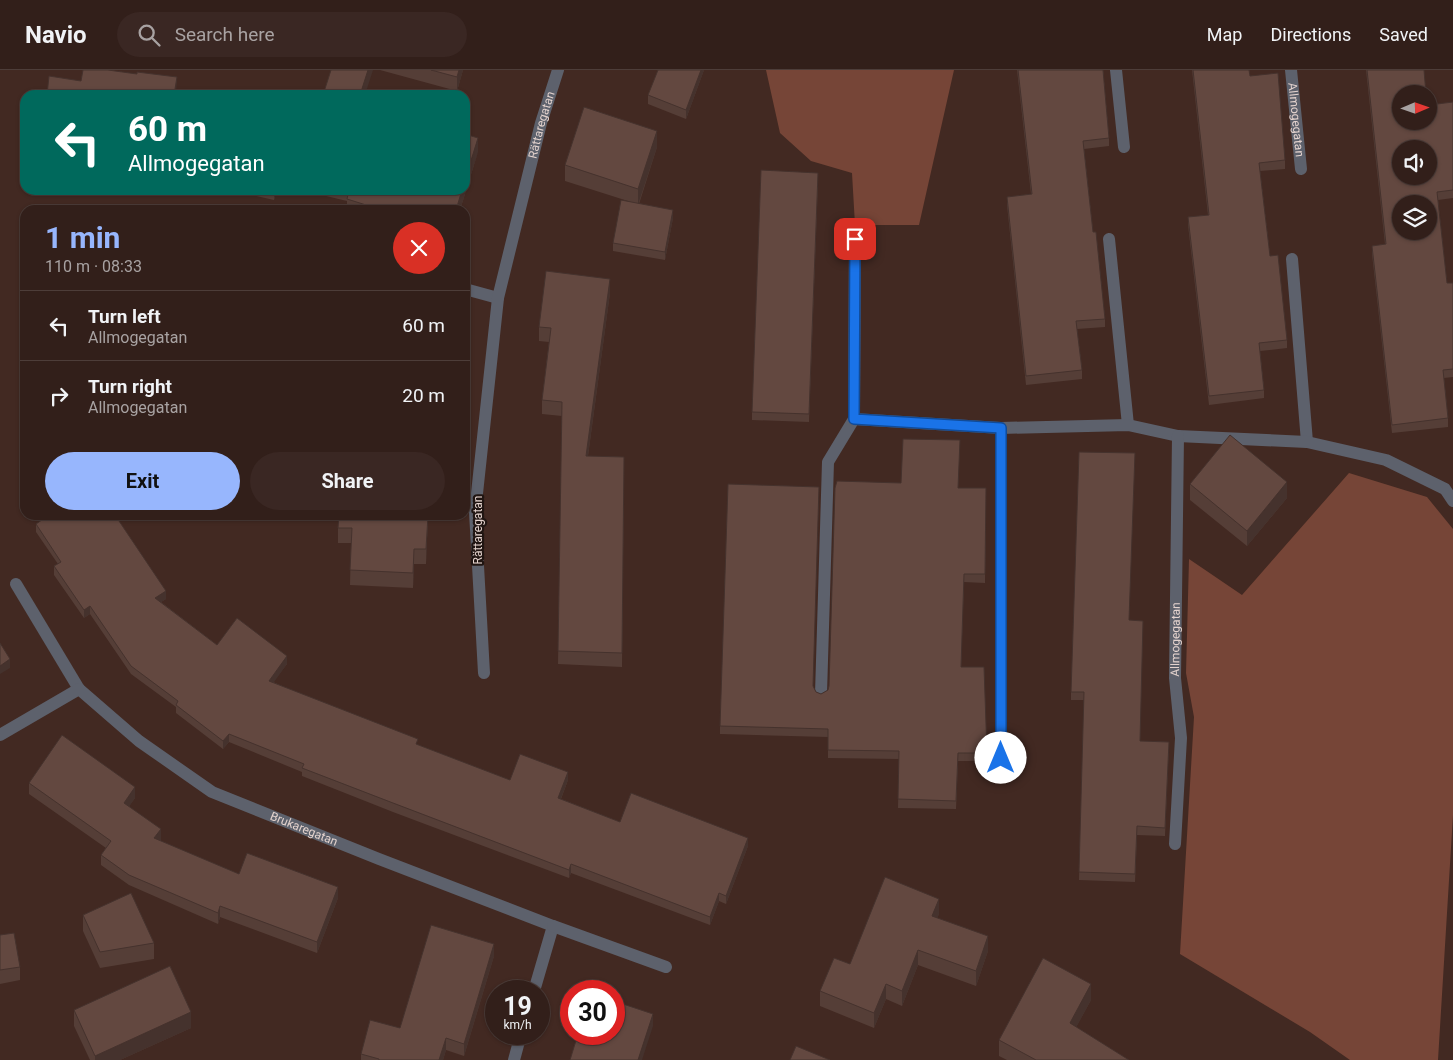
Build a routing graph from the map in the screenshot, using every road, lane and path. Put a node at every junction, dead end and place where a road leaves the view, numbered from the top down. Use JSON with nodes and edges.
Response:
{"nodes":[{"id":1,"x":558,"y":70,"type":"edge"},
{"id":2,"x":1116,"y":70,"type":"edge"},
{"id":3,"x":1291,"y":70,"type":"edge"},
{"id":4,"x":1124,"y":147,"type":"dead end"},
{"id":5,"x":1301,"y":169,"type":"dead end"},
{"id":6,"x":855,"y":239,"type":"dead end"},
{"id":7,"x":1109,"y":239,"type":"dead end"},
{"id":8,"x":1292,"y":259,"type":"dead end"},
{"id":9,"x":470,"y":290,"type":"edge"},
{"id":10,"x":498,"y":298,"type":"junction"},
{"id":11,"x":854,"y":419,"type":"junction"},
{"id":12,"x":1128,"y":425,"type":"junction"},
{"id":13,"x":1001,"y":428,"type":"junction"},
{"id":14,"x":1178,"y":436,"type":"junction"},
{"id":15,"x":1307,"y":442,"type":"junction"},
{"id":16,"x":1449,"y":488,"type":"edge"},
{"id":17,"x":1453,"y":501,"type":"edge"},
{"id":18,"x":16,"y":584,"type":"dead end"},
{"id":19,"x":484,"y":674,"type":"dead end"},
{"id":20,"x":79,"y":689,"type":"junction"},
{"id":21,"x":821,"y":694,"type":"edge"},
{"id":22,"x":0,"y":735,"type":"edge"},
{"id":23,"x":1001,"y":758,"type":"dead end"},
{"id":24,"x":1175,"y":844,"type":"dead end"},
{"id":25,"x":553,"y":926,"type":"junction"},
{"id":26,"x":666,"y":967,"type":"dead end"},
{"id":27,"x":537,"y":980,"type":"edge"},
{"id":28,"x":518,"y":1045,"type":"edge"},
{"id":29,"x":514,"y":1060,"type":"edge"}],
"edges":[{"from":1,"to":10,"type":"street","name":"Rättaregatan"},
{"from":2,"to":4,"type":"street"},
{"from":3,"to":5,"type":"street","name":"Allmogegatan"},
{"from":6,"to":11,"type":"street"},
{"from":7,"to":12,"type":"street"},
{"from":8,"to":15,"type":"street"},
{"from":9,"to":10,"type":"street"},
{"from":10,"to":19,"type":"street","name":"Rättaregatan"},
{"from":11,"to":13,"type":"street"},
{"from":11,"to":21,"type":"street"},
{"from":12,"to":13,"type":"street"},
{"from":12,"to":14,"type":"street"},
{"from":13,"to":23,"type":"street"},
{"from":14,"to":15,"type":"street"},
{"from":14,"to":24,"type":"street","name":"Allmogegatan"},
{"from":15,"to":16,"type":"street"},
{"from":16,"to":17,"type":"street"},
{"from":18,"to":20,"type":"street","name":"Brukaregatan"},
{"from":20,"to":22,"type":"street"},
{"from":20,"to":25,"type":"street","name":"Brukaregatan"},
{"from":25,"to":26,"type":"street","name":"Brukaregatan"},
{"from":25,"to":27,"type":"street"},
{"from":28,"to":29,"type":"street"}]}
